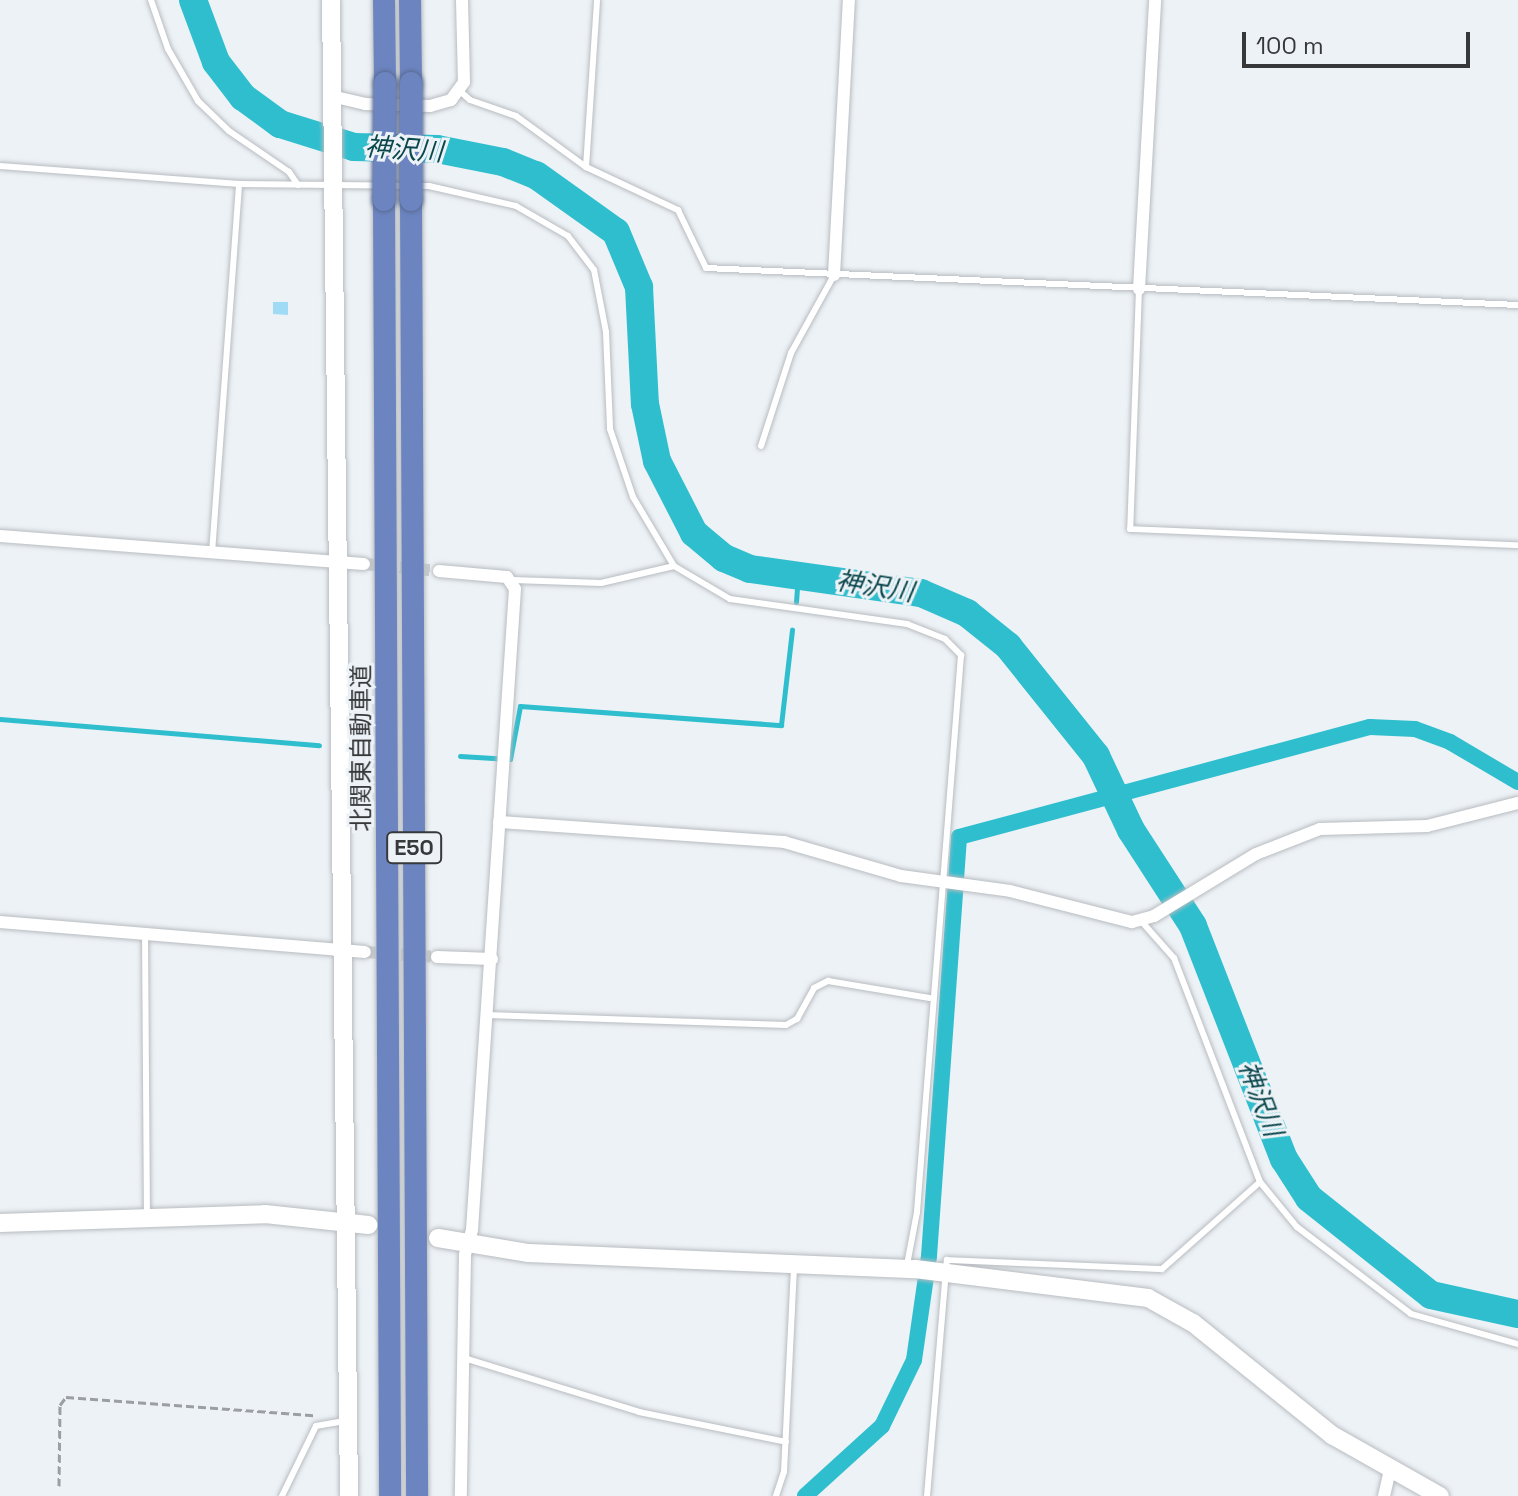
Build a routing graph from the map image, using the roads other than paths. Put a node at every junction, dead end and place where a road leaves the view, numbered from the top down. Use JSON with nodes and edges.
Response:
{"nodes":[{"id":1,"x":151,"y":0,"type":"edge"},
{"id":2,"x":331,"y":0,"type":"edge"},
{"id":3,"x":384,"y":0,"type":"edge"},
{"id":4,"x":410,"y":0,"type":"edge"},
{"id":5,"x":462,"y":0,"type":"edge"},
{"id":6,"x":597,"y":0,"type":"edge"},
{"id":7,"x":849,"y":0,"type":"edge"},
{"id":8,"x":1155,"y":0,"type":"edge"},
{"id":9,"x":460,"y":91,"type":"junction"},
{"id":10,"x":331,"y":96,"type":"junction"},
{"id":11,"x":0,"y":166,"type":"edge"},
{"id":12,"x":586,"y":167,"type":"junction"},
{"id":13,"x":331,"y":179,"type":"junction"},
{"id":14,"x":239,"y":184,"type":"junction"},
{"id":15,"x":298,"y":185,"type":"junction"},
{"id":16,"x":834,"y":275,"type":"junction"},
{"id":17,"x":1139,"y":289,"type":"junction"},
{"id":18,"x":1518,"y":305,"type":"edge"},
{"id":19,"x":761,"y":446,"type":"dead end"},
{"id":20,"x":0,"y":536,"type":"edge"},
{"id":21,"x":1518,"y":545,"type":"edge"},
{"id":22,"x":212,"y":553,"type":"junction"},
{"id":23,"x":336,"y":562,"type":"junction"},
{"id":24,"x":364,"y":564,"type":"tunnel mouth"},
{"id":25,"x":674,"y":566,"type":"junction"},
{"id":26,"x":439,"y":571,"type":"tunnel mouth"},
{"id":27,"x":513,"y":580,"type":"junction"},
{"id":28,"x":1518,"y":803,"type":"edge"},
{"id":29,"x":499,"y":822,"type":"junction"},
{"id":30,"x":949,"y":882,"type":"junction"},
{"id":31,"x":1148,"y":919,"type":"junction"},
{"id":32,"x":0,"y":922,"type":"edge"},
{"id":33,"x":145,"y":933,"type":"junction"},
{"id":34,"x":356,"y":951,"type":"junction"},
{"id":35,"x":437,"y":957,"type":"tunnel mouth"},
{"id":36,"x":492,"y":959,"type":"junction"},
{"id":37,"x":930,"y":998,"type":"junction"},
{"id":38,"x":487,"y":1015,"type":"junction"},
{"id":39,"x":1260,"y":1182,"type":"junction"},
{"id":40,"x":147,"y":1217,"type":"junction"},
{"id":41,"x":0,"y":1223,"type":"edge"},
{"id":42,"x":345,"y":1224,"type":"junction"},
{"id":43,"x":368,"y":1225,"type":"dead end"},
{"id":44,"x":438,"y":1238,"type":"dead end"},
{"id":45,"x":469,"y":1243,"type":"junction"},
{"id":46,"x":793,"y":1262,"type":"junction"},
{"id":47,"x":910,"y":1268,"type":"junction"},
{"id":48,"x":941,"y":1271,"type":"junction"},
{"id":49,"x":1518,"y":1344,"type":"edge"},
{"id":50,"x":460,"y":1357,"type":"junction"},
{"id":51,"x":350,"y":1421,"type":"junction"},
{"id":52,"x":786,"y":1442,"type":"junction"},
{"id":53,"x":1390,"y":1469,"type":"junction"},
{"id":54,"x":282,"y":1496,"type":"edge"},
{"id":55,"x":349,"y":1496,"type":"edge"},
{"id":56,"x":390,"y":1496,"type":"edge"},
{"id":57,"x":417,"y":1496,"type":"edge"},
{"id":58,"x":461,"y":1496,"type":"edge"},
{"id":59,"x":776,"y":1496,"type":"edge"},
{"id":60,"x":927,"y":1496,"type":"edge"},
{"id":61,"x":1384,"y":1496,"type":"edge"},
{"id":62,"x":1440,"y":1496,"type":"edge"}],
"edges":[{"from":1,"to":15,"type":"lane"},
{"from":2,"to":10,"type":"street"},
{"from":3,"to":56,"type":"highway","name":"北関東自動車道","number":"E50","bridge":true},
{"from":4,"to":57,"type":"highway","number":"E50","bridge":true},
{"from":5,"to":9,"type":"street"},
{"from":6,"to":12,"type":"lane"},
{"from":7,"to":16,"type":"street"},
{"from":8,"to":17,"type":"street"},
{"from":9,"to":10,"type":"street"},
{"from":9,"to":12,"type":"lane"},
{"from":10,"to":13,"type":"street"},
{"from":11,"to":14,"type":"lane"},
{"from":12,"to":16,"type":"lane"},
{"from":13,"to":15,"type":"lane"},
{"from":13,"to":23,"type":"street"},
{"from":13,"to":25,"type":"lane"},
{"from":14,"to":15,"type":"lane"},
{"from":14,"to":22,"type":"lane"},
{"from":16,"to":17,"type":"lane"},
{"from":16,"to":19,"type":"lane"},
{"from":17,"to":18,"type":"lane"},
{"from":17,"to":21,"type":"lane"},
{"from":20,"to":22,"type":"street"},
{"from":22,"to":23,"type":"street"},
{"from":23,"to":24,"type":"street"},
{"from":23,"to":34,"type":"street"},
{"from":25,"to":27,"type":"lane"},
{"from":25,"to":30,"type":"lane"},
{"from":26,"to":27,"type":"street"},
{"from":27,"to":29,"type":"street"},
{"from":28,"to":31,"type":"street"},
{"from":29,"to":30,"type":"street"},
{"from":29,"to":36,"type":"street"},
{"from":30,"to":31,"type":"street"},
{"from":30,"to":37,"type":"lane"},
{"from":31,"to":39,"type":"lane"},
{"from":32,"to":33,"type":"street"},
{"from":33,"to":34,"type":"street"},
{"from":33,"to":40,"type":"lane"},
{"from":34,"to":42,"type":"street"},
{"from":35,"to":36,"type":"street"},
{"from":36,"to":38,"type":"street"},
{"from":37,"to":38,"type":"lane"},
{"from":37,"to":47,"type":"lane"},
{"from":38,"to":45,"type":"street"},
{"from":39,"to":48,"type":"lane"},
{"from":39,"to":49,"type":"lane"},
{"from":40,"to":41,"type":"street"},
{"from":40,"to":42,"type":"street"},
{"from":42,"to":43,"type":"street"},
{"from":42,"to":51,"type":"street"},
{"from":44,"to":45,"type":"street"},
{"from":45,"to":46,"type":"street"},
{"from":45,"to":50,"type":"street"},
{"from":46,"to":47,"type":"street"},
{"from":46,"to":52,"type":"lane"},
{"from":47,"to":48,"type":"street"},
{"from":48,"to":53,"type":"street"},
{"from":48,"to":60,"type":"lane"},
{"from":50,"to":52,"type":"lane"},
{"from":50,"to":58,"type":"street"},
{"from":51,"to":54,"type":"lane"},
{"from":51,"to":55,"type":"street"},
{"from":52,"to":59,"type":"lane"},
{"from":53,"to":61,"type":"street"},
{"from":53,"to":62,"type":"street"}]}
